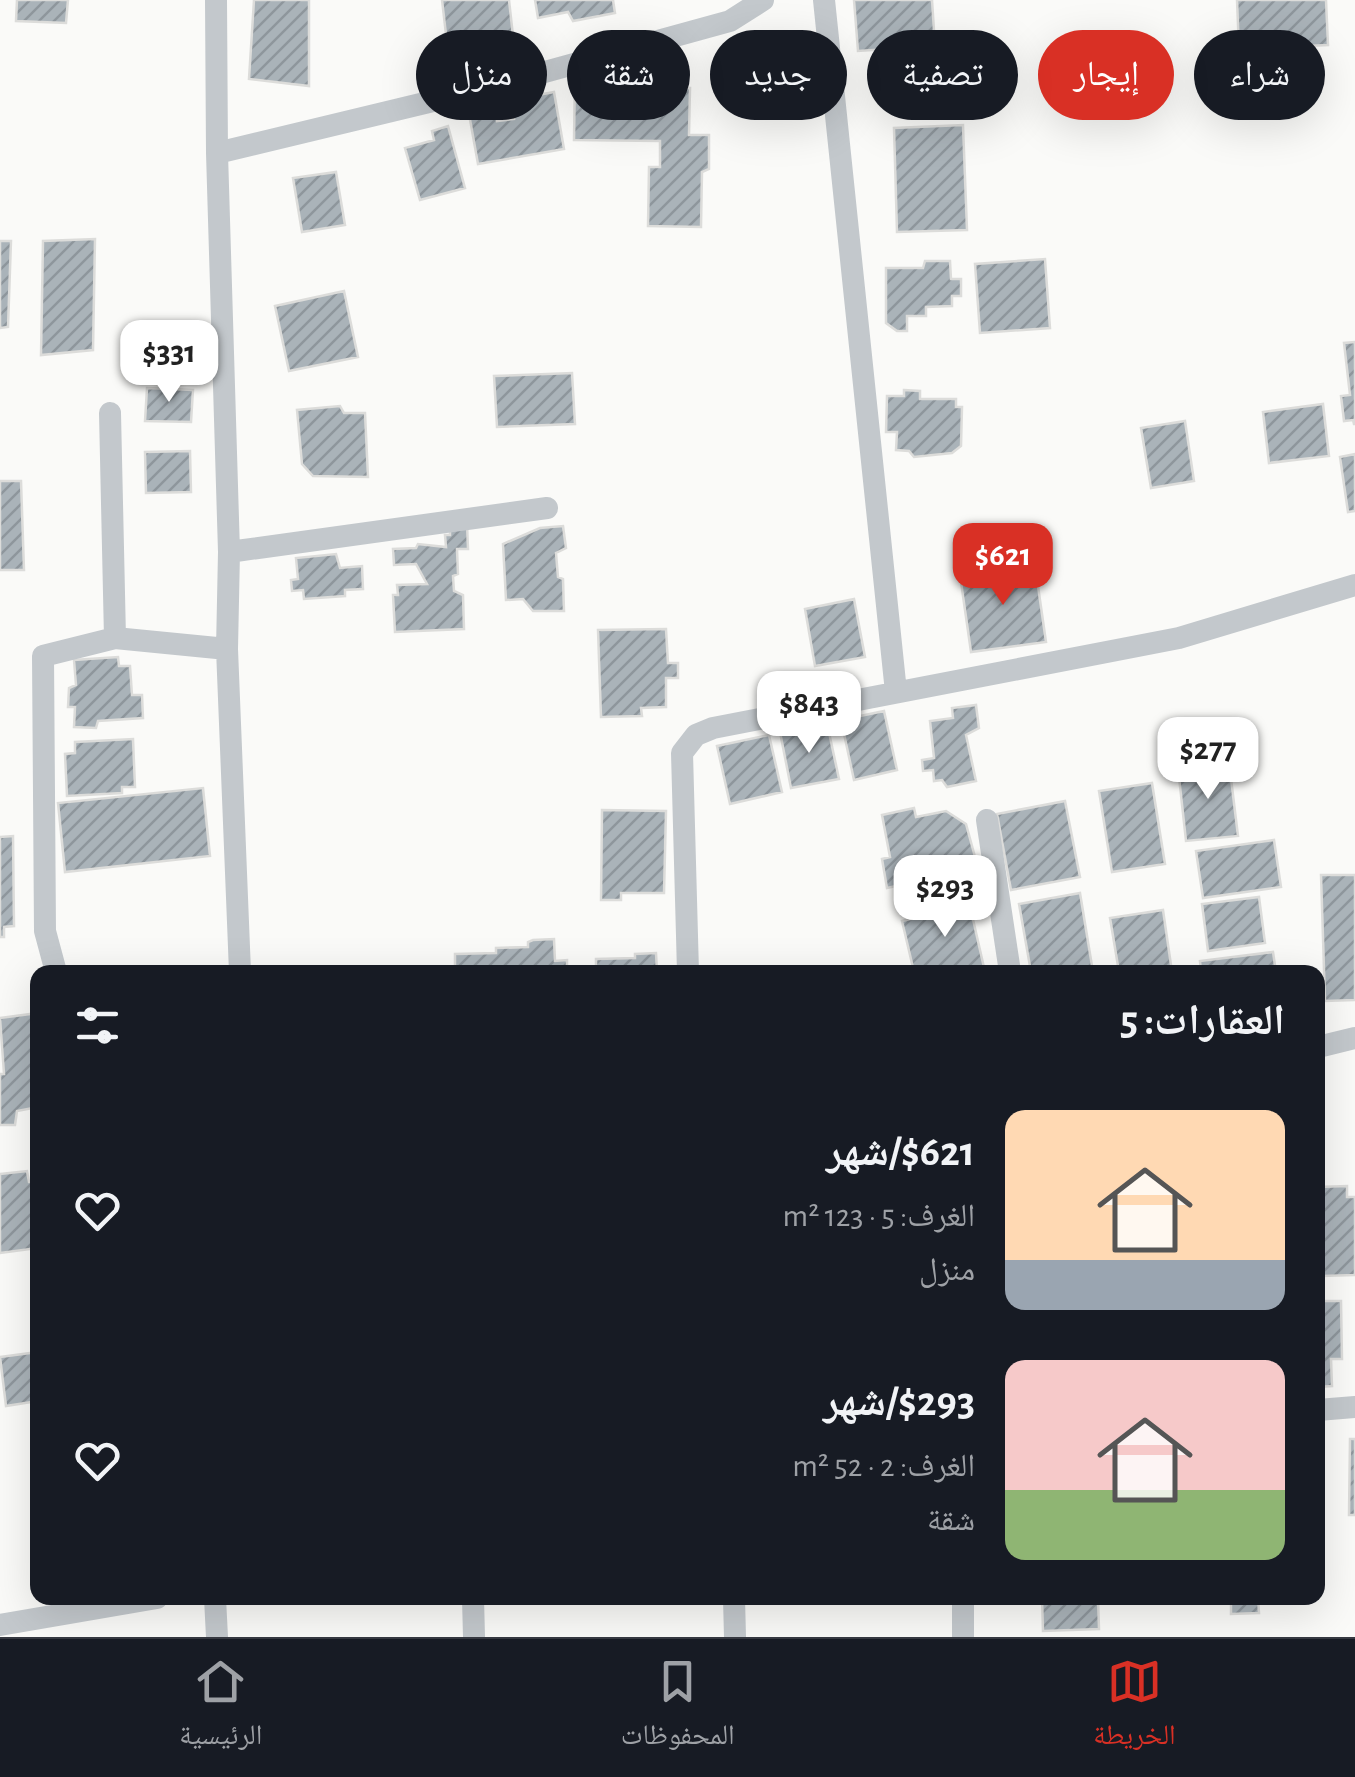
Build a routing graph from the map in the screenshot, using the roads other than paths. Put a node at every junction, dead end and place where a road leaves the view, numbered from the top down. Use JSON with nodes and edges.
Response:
{"nodes":[{"id":1,"x":216,"y":0,"type":"edge"},
{"id":2,"x":763,"y":0,"type":"edge"},
{"id":3,"x":824,"y":0,"type":"edge"},
{"id":4,"x":217,"y":153,"type":"junction"},
{"id":5,"x":110,"y":413,"type":"dead end"},
{"id":6,"x":547,"y":508,"type":"dead end"},
{"id":7,"x":229,"y":552,"type":"junction"},
{"id":8,"x":1355,"y":586,"type":"edge"},
{"id":9,"x":115,"y":638,"type":"junction"},
{"id":10,"x":227,"y":650,"type":"junction"},
{"id":11,"x":896,"y":692,"type":"junction"},
{"id":12,"x":987,"y":820,"type":"dead end"},
{"id":13,"x":54,"y":965,"type":"edge"},
{"id":14,"x":240,"y":965,"type":"edge"},
{"id":15,"x":688,"y":965,"type":"edge"},
{"id":16,"x":1009,"y":965,"type":"edge"},
{"id":17,"x":1355,"y":1038,"type":"edge"},
{"id":18,"x":1325,"y":1044,"type":"edge"},
{"id":19,"x":1355,"y":1407,"type":"edge"},
{"id":20,"x":1325,"y":1409,"type":"edge"},
{"id":21,"x":116,"y":1605,"type":"edge"},
{"id":22,"x":215,"y":1605,"type":"edge"},
{"id":23,"x":473,"y":1605,"type":"edge"},
{"id":24,"x":734,"y":1605,"type":"edge"},
{"id":25,"x":963,"y":1605,"type":"edge"},
{"id":26,"x":0,"y":1625,"type":"edge"},
{"id":27,"x":217,"y":1637,"type":"edge"},
{"id":28,"x":474,"y":1637,"type":"edge"},
{"id":29,"x":735,"y":1637,"type":"edge"},
{"id":30,"x":963,"y":1637,"type":"edge"}],
"edges":[{"from":1,"to":4,"type":"street"},
{"from":2,"to":4,"type":"street"},
{"from":3,"to":11,"type":"street"},
{"from":4,"to":7,"type":"street"},
{"from":5,"to":9,"type":"street"},
{"from":6,"to":7,"type":"street"},
{"from":7,"to":10,"type":"street"},
{"from":8,"to":11,"type":"street"},
{"from":9,"to":10,"type":"street"},
{"from":9,"to":13,"type":"street"},
{"from":10,"to":14,"type":"street"},
{"from":11,"to":15,"type":"street"},
{"from":12,"to":16,"type":"street"},
{"from":17,"to":18,"type":"street"},
{"from":19,"to":20,"type":"street"},
{"from":21,"to":26,"type":"street"},
{"from":22,"to":27,"type":"street"},
{"from":23,"to":28,"type":"street"},
{"from":24,"to":29,"type":"street"},
{"from":25,"to":30,"type":"street"}]}
